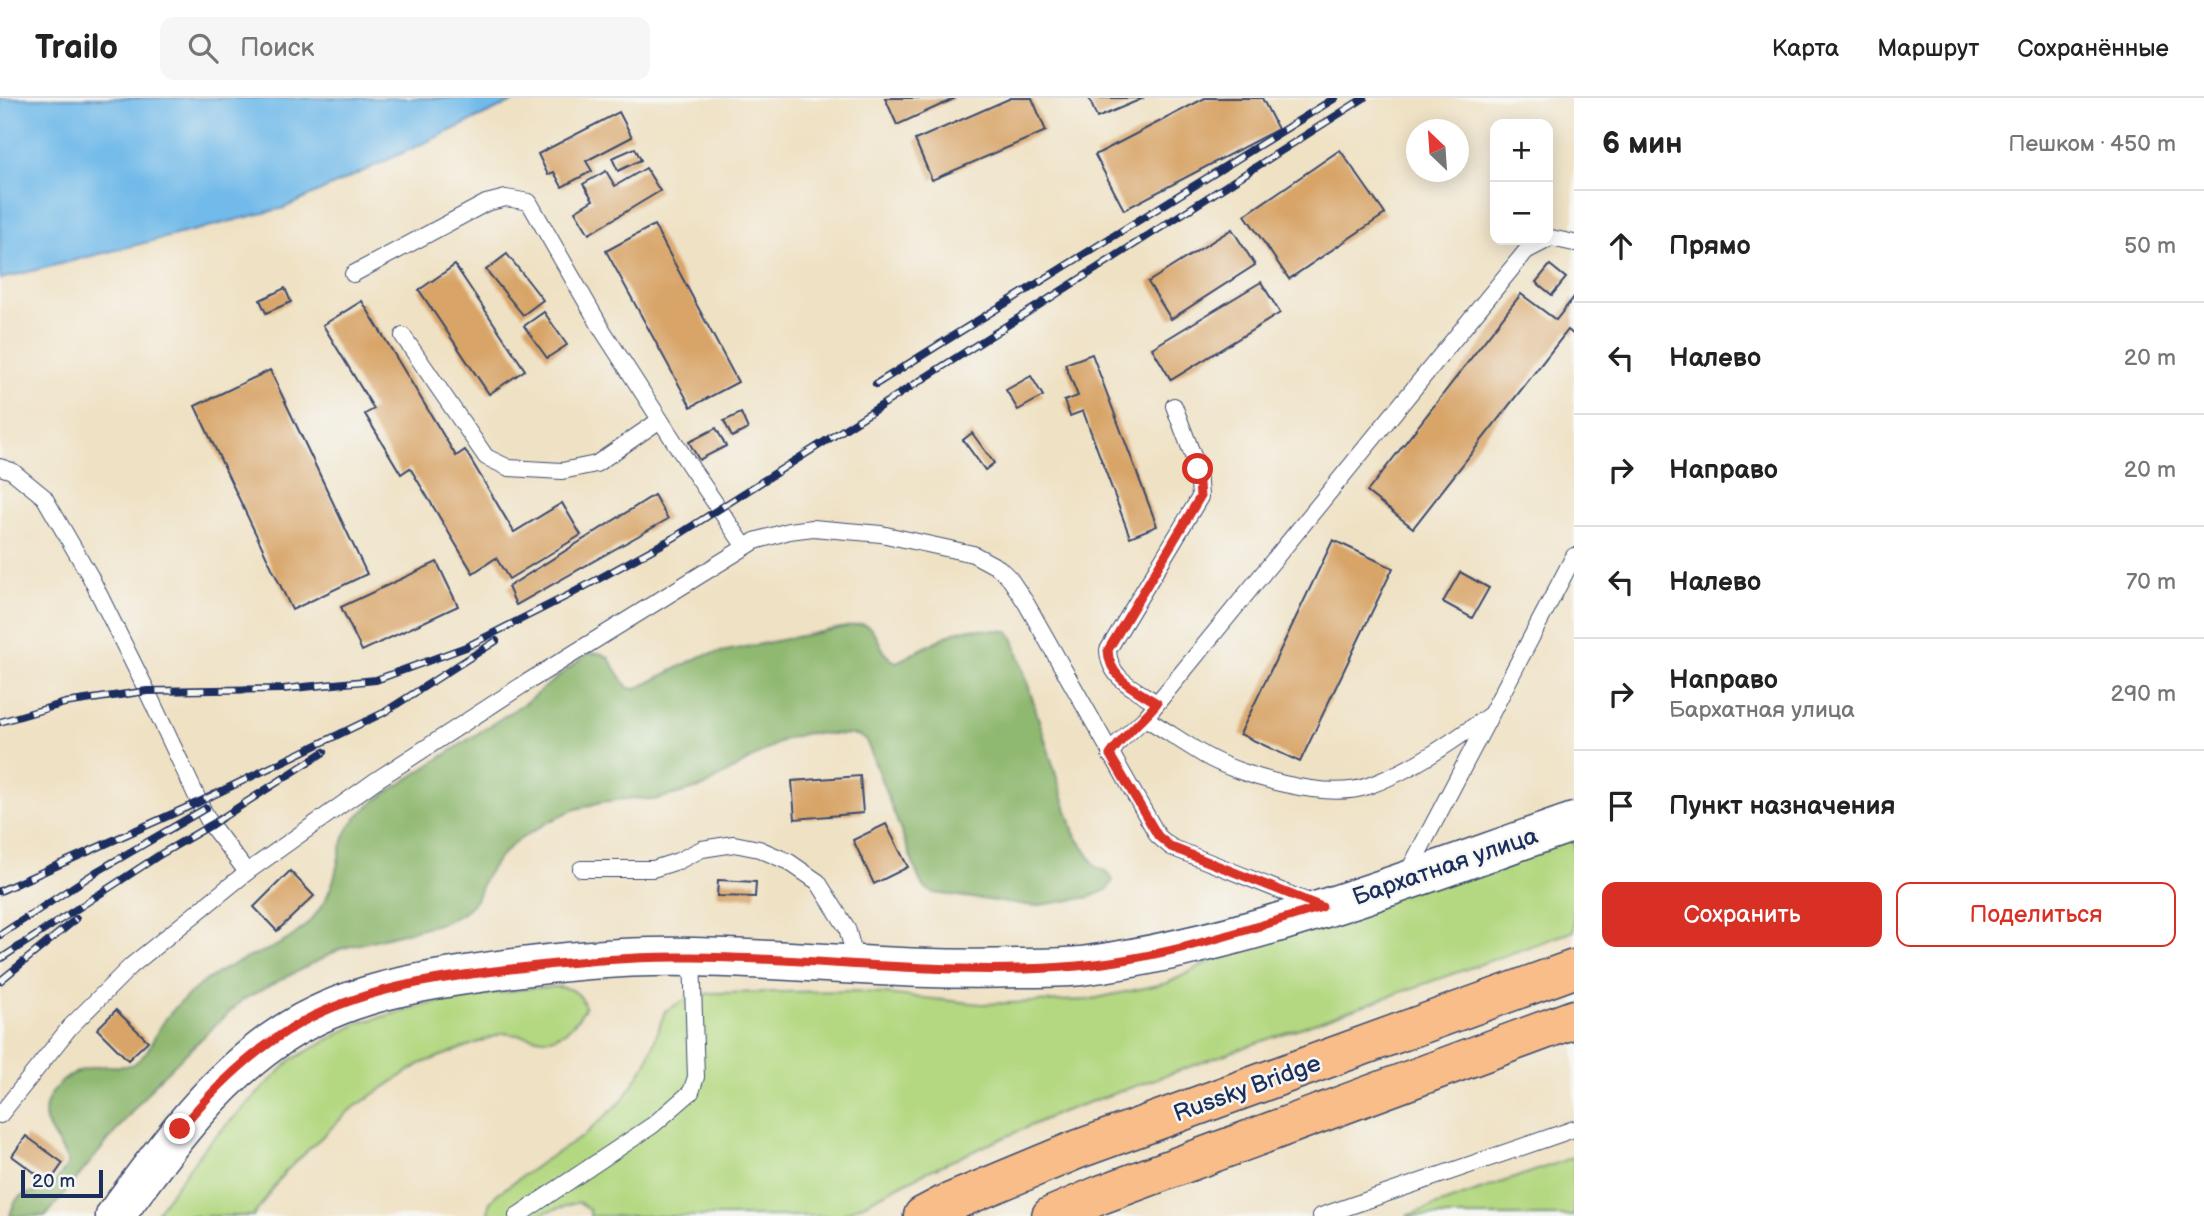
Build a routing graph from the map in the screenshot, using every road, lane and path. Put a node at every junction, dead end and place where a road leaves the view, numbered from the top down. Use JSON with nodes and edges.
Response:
{"nodes":[{"id":1,"x":1574,"y":243,"type":"edge"},
{"id":2,"x":353,"y":274,"type":"dead end"},
{"id":3,"x":403,"y":336,"type":"dead end"},
{"id":4,"x":1174,"y":406,"type":"dead end"},
{"id":5,"x":660,"y":420,"type":"junction"},
{"id":6,"x":0,"y":467,"type":"edge"},
{"id":7,"x":745,"y":547,"type":"junction"},
{"id":8,"x":1574,"y":556,"type":"edge"},
{"id":9,"x":1157,"y":703,"type":"junction"},
{"id":10,"x":1491,"y":713,"type":"junction"},
{"id":11,"x":1145,"y":718,"type":"junction"},
{"id":12,"x":1110,"y":755,"type":"junction"},
{"id":13,"x":1574,"y":822,"type":"edge"},
{"id":14,"x":581,"y":869,"type":"dead end"},
{"id":15,"x":247,"y":872,"type":"junction"},
{"id":16,"x":1404,"y":880,"type":"junction"},
{"id":17,"x":1322,"y":907,"type":"junction"},
{"id":18,"x":692,"y":957,"type":"junction"},
{"id":19,"x":857,"y":965,"type":"junction"},
{"id":20,"x":1574,"y":970,"type":"edge"},
{"id":21,"x":1574,"y":1019,"type":"edge"},
{"id":22,"x":0,"y":1115,"type":"edge"},
{"id":23,"x":1574,"y":1129,"type":"edge"},
{"id":24,"x":115,"y":1216,"type":"edge"},
{"id":25,"x":517,"y":1216,"type":"edge"},
{"id":26,"x":923,"y":1216,"type":"edge"},
{"id":27,"x":1051,"y":1216,"type":"edge"},
{"id":28,"x":1321,"y":1216,"type":"edge"}],
"edges":[{"from":1,"to":9,"type":"lane"},
{"from":2,"to":5,"type":"lane"},
{"from":3,"to":5,"type":"lane"},
{"from":4,"to":9,"type":"lane"},
{"from":5,"to":7,"type":"lane"},
{"from":6,"to":15,"type":"lane"},
{"from":7,"to":12,"type":"lane"},
{"from":7,"to":15,"type":"lane"},
{"from":8,"to":10,"type":"lane"},
{"from":9,"to":11,"type":"lane"},
{"from":10,"to":11,"type":"lane"},
{"from":10,"to":16,"type":"lane"},
{"from":11,"to":12,"type":"lane"},
{"from":12,"to":17,"type":"lane"},
{"from":13,"to":16,"type":"street","name":"Бархатная улица"},
{"from":14,"to":19,"type":"lane"},
{"from":15,"to":22,"type":"lane"},
{"from":16,"to":17,"type":"street","name":"Бархатная улица"},
{"from":17,"to":19,"type":"street","name":"Бархатная улица"},
{"from":18,"to":19,"type":"street","name":"Бархатная улица"},
{"from":18,"to":24,"type":"street","name":"Бархатная улица"},
{"from":18,"to":25,"type":"lane"},
{"from":20,"to":26,"type":"main road","name":"Russky Bridge"},
{"from":21,"to":27,"type":"main road","name":"Russky Bridge"},
{"from":23,"to":28,"type":"lane"}]}
